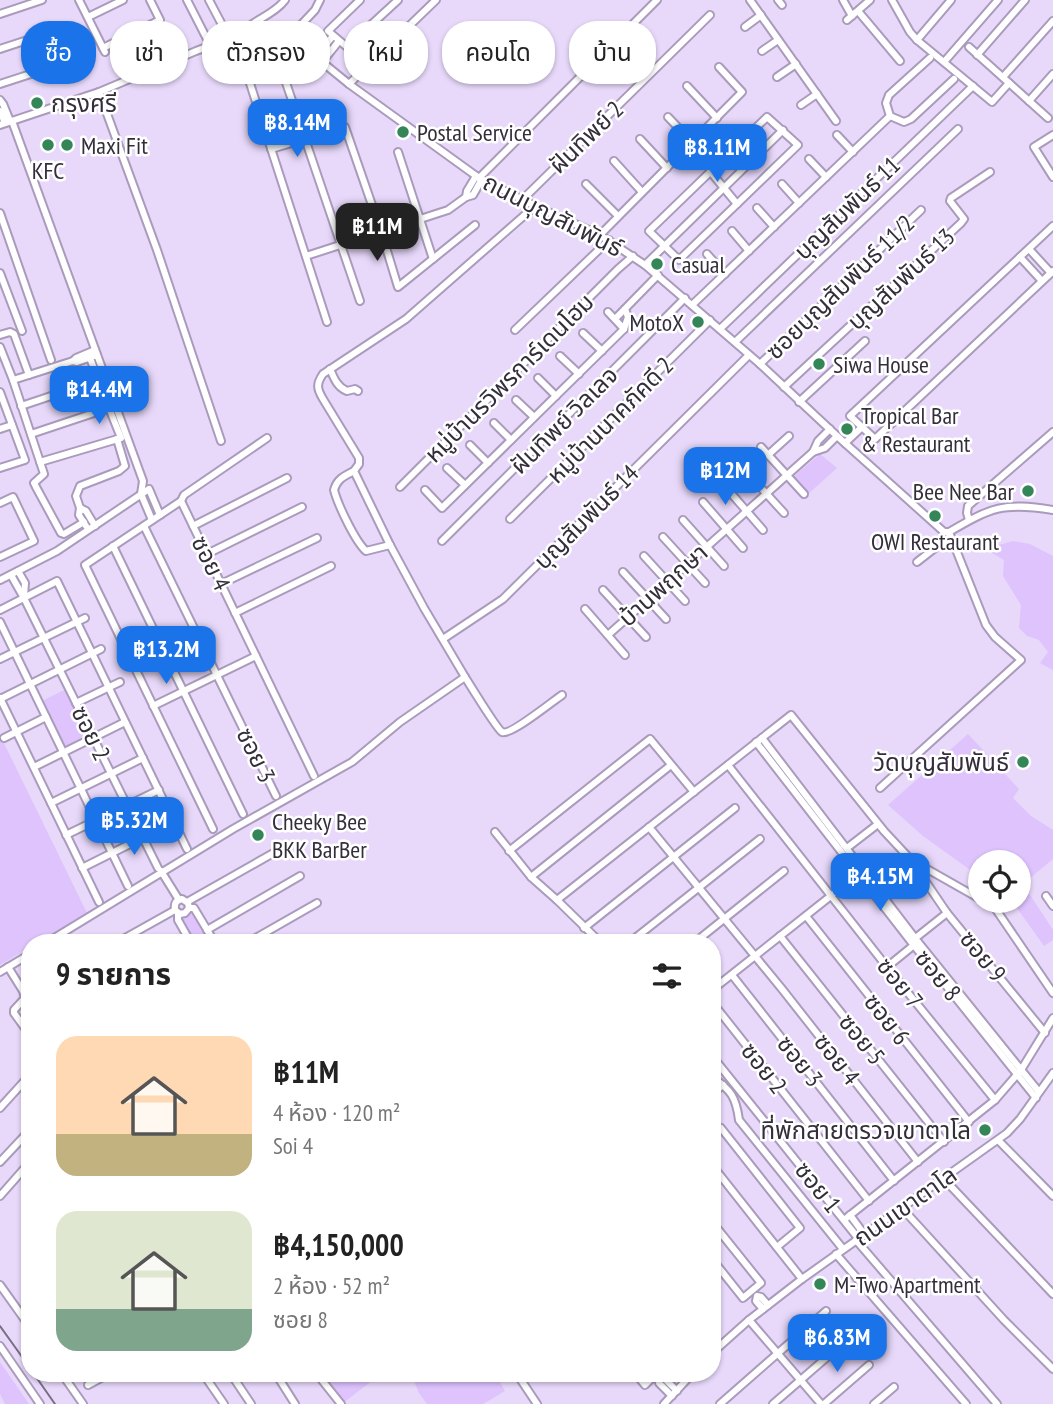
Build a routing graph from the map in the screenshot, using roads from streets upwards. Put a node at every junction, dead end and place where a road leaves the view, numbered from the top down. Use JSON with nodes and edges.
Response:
{"nodes":[{"id":1,"x":42,"y":0,"type":"edge"},
{"id":2,"x":79,"y":0,"type":"edge"},
{"id":3,"x":123,"y":0,"type":"edge"},
{"id":4,"x":149,"y":0,"type":"edge"},
{"id":5,"x":187,"y":0,"type":"edge"},
{"id":6,"x":209,"y":0,"type":"edge"},
{"id":7,"x":285,"y":0,"type":"edge"},
{"id":8,"x":320,"y":0,"type":"edge"},
{"id":9,"x":360,"y":0,"type":"edge"},
{"id":10,"x":398,"y":0,"type":"edge"},
{"id":11,"x":436,"y":0,"type":"edge"},
{"id":12,"x":657,"y":0,"type":"edge"},
{"id":13,"x":750,"y":0,"type":"edge"},
{"id":14,"x":843,"y":0,"type":"edge"},
{"id":15,"x":870,"y":0,"type":"edge"},
{"id":16,"x":892,"y":0,"type":"edge"},
{"id":17,"x":951,"y":0,"type":"edge"},
{"id":18,"x":998,"y":0,"type":"edge"},
{"id":19,"x":1025,"y":0,"type":"edge"},
{"id":20,"x":0,"y":14,"type":"edge"},
{"id":21,"x":710,"y":15,"type":"dead end"},
{"id":22,"x":761,"y":15,"type":"junction"},
{"id":23,"x":852,"y":15,"type":"junction"},
{"id":24,"x":88,"y":17,"type":"junction"},
{"id":25,"x":220,"y":21,"type":"edge"},
{"id":26,"x":256,"y":21,"type":"edge"},
{"id":27,"x":305,"y":21,"type":"edge"},
{"id":28,"x":414,"y":21,"type":"edge"},
{"id":29,"x":1053,"y":21,"type":"edge"},
{"id":30,"x":745,"y":27,"type":"dead end"},
{"id":31,"x":202,"y":29,"type":"edge"},
{"id":32,"x":336,"y":38,"type":"junction"},
{"id":33,"x":778,"y":40,"type":"junction"},
{"id":34,"x":917,"y":40,"type":"junction"},
{"id":35,"x":21,"y":42,"type":"edge"},
{"id":36,"x":330,"y":43,"type":"edge"},
{"id":37,"x":969,"y":47,"type":"dead end"},
{"id":38,"x":202,"y":48,"type":"edge"},
{"id":39,"x":0,"y":49,"type":"edge"},
{"id":40,"x":330,"y":49,"type":"edge"},
{"id":41,"x":762,"y":51,"type":"dead end"},
{"id":42,"x":977,"y":55,"type":"junction"},
{"id":43,"x":930,"y":58,"type":"dead end"},
{"id":44,"x":900,"y":61,"type":"dead end"},
{"id":45,"x":944,"y":62,"type":"junction"},
{"id":46,"x":796,"y":64,"type":"junction"},
{"id":47,"x":719,"y":67,"type":"dead end"},
{"id":48,"x":330,"y":68,"type":"edge"},
{"id":49,"x":1053,"y":75,"type":"edge"},
{"id":50,"x":21,"y":76,"type":"edge"},
{"id":51,"x":777,"y":77,"type":"dead end"},
{"id":52,"x":1003,"y":78,"type":"junction"},
{"id":53,"x":344,"y":79,"type":"edge"},
{"id":54,"x":954,"y":79,"type":"dead end"},
{"id":55,"x":0,"y":83,"type":"edge"},
{"id":56,"x":1009,"y":83,"type":"junction"},
{"id":57,"x":350,"y":84,"type":"edge"},
{"id":58,"x":687,"y":86,"type":"dead end"},
{"id":59,"x":973,"y":86,"type":"junction"},
{"id":60,"x":99,"y":92,"type":"junction"},
{"id":61,"x":817,"y":94,"type":"junction"},
{"id":62,"x":0,"y":100,"type":"edge"},
{"id":63,"x":1029,"y":101,"type":"junction"},
{"id":64,"x":801,"y":106,"type":"dead end"},
{"id":65,"x":0,"y":111,"type":"edge"},
{"id":66,"x":890,"y":116,"type":"junction"},
{"id":67,"x":667,"y":117,"type":"dead end"},
{"id":68,"x":717,"y":118,"type":"junction"},
{"id":69,"x":1048,"y":118,"type":"dead end"},
{"id":70,"x":836,"y":121,"type":"dead end"},
{"id":71,"x":7,"y":122,"type":"edge"},
{"id":72,"x":958,"y":129,"type":"dead end"},
{"id":73,"x":783,"y":130,"type":"junction"},
{"id":74,"x":837,"y":135,"type":"dead end"},
{"id":75,"x":1053,"y":135,"type":"edge"},
{"id":76,"x":305,"y":139,"type":"junction"},
{"id":77,"x":640,"y":139,"type":"dead end"},
{"id":78,"x":692,"y":142,"type":"junction"},
{"id":79,"x":271,"y":149,"type":"junction"},
{"id":80,"x":398,"y":152,"type":"dead end"},
{"id":81,"x":853,"y":152,"type":"junction"},
{"id":82,"x":809,"y":159,"type":"dead end"},
{"id":83,"x":614,"y":161,"type":"dead end"},
{"id":84,"x":667,"y":168,"type":"junction"},
{"id":85,"x":710,"y":172,"type":"junction"},
{"id":86,"x":1052,"y":172,"type":"edge"},
{"id":87,"x":990,"y":173,"type":"dead end"},
{"id":88,"x":826,"y":177,"type":"junction"},
{"id":89,"x":479,"y":178,"type":"junction"},
{"id":90,"x":586,"y":184,"type":"dead end"},
{"id":91,"x":782,"y":184,"type":"dead end"},
{"id":92,"x":724,"y":188,"type":"junction"},
{"id":93,"x":642,"y":192,"type":"junction"},
{"id":94,"x":522,"y":200,"type":"junction"},
{"id":95,"x":800,"y":203,"type":"junction"},
{"id":96,"x":737,"y":204,"type":"junction"},
{"id":97,"x":535,"y":206,"type":"junction"},
{"id":98,"x":757,"y":208,"type":"dead end"},
{"id":99,"x":921,"y":210,"type":"dead end"},
{"id":100,"x":0,"y":213,"type":"edge"},
{"id":101,"x":618,"y":216,"type":"junction"},
{"id":102,"x":421,"y":218,"type":"junction"},
{"id":103,"x":475,"y":225,"type":"dead end"},
{"id":104,"x":1053,"y":226,"type":"edge"},
{"id":105,"x":774,"y":227,"type":"junction"},
{"id":106,"x":381,"y":231,"type":"junction"},
{"id":107,"x":732,"y":231,"type":"dead end"},
{"id":108,"x":600,"y":235,"type":"junction"},
{"id":109,"x":609,"y":240,"type":"junction"},
{"id":110,"x":341,"y":244,"type":"junction"},
{"id":111,"x":665,"y":246,"type":"junction"},
{"id":112,"x":1029,"y":248,"type":"junction"},
{"id":113,"x":749,"y":251,"type":"junction"},
{"id":114,"x":707,"y":254,"type":"dead end"},
{"id":115,"x":306,"y":256,"type":"junction"},
{"id":116,"x":633,"y":256,"type":"junction"},
{"id":117,"x":1020,"y":257,"type":"junction"},
{"id":118,"x":433,"y":259,"type":"junction"},
{"id":119,"x":645,"y":265,"type":"junction"},
{"id":120,"x":1052,"y":272,"type":"edge"},
{"id":121,"x":0,"y":273,"type":"edge"},
{"id":122,"x":725,"y":274,"type":"junction"},
{"id":123,"x":658,"y":275,"type":"junction"},
{"id":124,"x":1042,"y":281,"type":"junction"},
{"id":125,"x":685,"y":298,"type":"junction"},
{"id":126,"x":360,"y":301,"type":"dead end"},
{"id":127,"x":692,"y":305,"type":"junction"},
{"id":128,"x":625,"y":309,"type":"junction"},
{"id":129,"x":608,"y":312,"type":"dead end"},
{"id":130,"x":615,"y":319,"type":"junction"},
{"id":131,"x":710,"y":320,"type":"junction"},
{"id":132,"x":327,"y":322,"type":"dead end"},
{"id":133,"x":624,"y":329,"type":"junction"},
{"id":134,"x":720,"y":329,"type":"junction"},
{"id":135,"x":514,"y":330,"type":"dead end"},
{"id":136,"x":22,"y":331,"type":"dead end"},
{"id":137,"x":583,"y":333,"type":"dead end"},
{"id":138,"x":0,"y":335,"type":"edge"},
{"id":139,"x":865,"y":341,"type":"dead end"},
{"id":140,"x":735,"y":342,"type":"junction"},
{"id":141,"x":0,"y":347,"type":"edge"},
{"id":142,"x":602,"y":351,"type":"junction"},
{"id":143,"x":94,"y":354,"type":"junction"},
{"id":144,"x":749,"y":355,"type":"junction"},
{"id":145,"x":560,"y":356,"type":"dead end"},
{"id":146,"x":51,"y":360,"type":"dead end"},
{"id":147,"x":760,"y":364,"type":"junction"},
{"id":148,"x":330,"y":369,"type":"junction"},
{"id":149,"x":579,"y":374,"type":"junction"},
{"id":150,"x":29,"y":375,"type":"junction"},
{"id":151,"x":538,"y":378,"type":"dead end"},
{"id":152,"x":13,"y":380,"type":"junction"},
{"id":153,"x":99,"y":380,"type":"junction"},
{"id":154,"x":784,"y":387,"type":"junction"},
{"id":155,"x":358,"y":391,"type":"dead end"},
{"id":156,"x":0,"y":392,"type":"edge"},
{"id":157,"x":556,"y":396,"type":"junction"},
{"id":158,"x":516,"y":400,"type":"dead end"},
{"id":159,"x":799,"y":402,"type":"junction"},
{"id":160,"x":21,"y":406,"type":"junction"},
{"id":161,"x":109,"y":408,"type":"junction"},
{"id":162,"x":534,"y":417,"type":"junction"},
{"id":163,"x":494,"y":423,"type":"dead end"},
{"id":164,"x":12,"y":425,"type":"junction"},
{"id":165,"x":862,"y":427,"type":"junction"},
{"id":166,"x":0,"y":429,"type":"edge"},
{"id":167,"x":830,"y":429,"type":"junction"},
{"id":168,"x":1053,"y":432,"type":"edge"},
{"id":169,"x":31,"y":434,"type":"junction"},
{"id":170,"x":789,"y":436,"type":"dead end"},
{"id":171,"x":837,"y":436,"type":"junction"},
{"id":172,"x":117,"y":439,"type":"junction"},
{"id":173,"x":267,"y":439,"type":"dead end"},
{"id":174,"x":511,"y":440,"type":"junction"},
{"id":175,"x":220,"y":441,"type":"dead end"},
{"id":176,"x":845,"y":443,"type":"junction"},
{"id":177,"x":470,"y":445,"type":"dead end"},
{"id":178,"x":761,"y":447,"type":"dead end"},
{"id":179,"x":813,"y":452,"type":"junction"},
{"id":180,"x":768,"y":455,"type":"junction"},
{"id":181,"x":40,"y":462,"type":"junction"},
{"id":182,"x":488,"y":463,"type":"junction"},
{"id":183,"x":742,"y":467,"type":"dead end"},
{"id":184,"x":0,"y":468,"type":"edge"},
{"id":185,"x":447,"y":468,"type":"dead end"},
{"id":186,"x":354,"y":471,"type":"junction"},
{"id":187,"x":787,"y":475,"type":"junction"},
{"id":188,"x":287,"y":478,"type":"dead end"},
{"id":189,"x":723,"y":484,"type":"dead end"},
{"id":190,"x":465,"y":485,"type":"junction"},
{"id":191,"x":400,"y":487,"type":"dead end"},
{"id":192,"x":425,"y":490,"type":"dead end"},
{"id":193,"x":141,"y":494,"type":"junction"},
{"id":194,"x":766,"y":494,"type":"junction"},
{"id":195,"x":804,"y":494,"type":"dead end"},
{"id":196,"x":181,"y":501,"type":"junction"},
{"id":197,"x":703,"y":502,"type":"dead end"},
{"id":198,"x":0,"y":503,"type":"edge"},
{"id":199,"x":80,"y":508,"type":"junction"},
{"id":200,"x":302,"y":508,"type":"dead end"},
{"id":201,"x":1053,"y":510,"type":"edge"},
{"id":202,"x":747,"y":511,"type":"junction"},
{"id":203,"x":784,"y":513,"type":"dead end"},
{"id":204,"x":160,"y":515,"type":"junction"},
{"id":205,"x":510,"y":519,"type":"dead end"},
{"id":206,"x":152,"y":520,"type":"junction"},
{"id":207,"x":683,"y":520,"type":"dead end"},
{"id":208,"x":970,"y":520,"type":"junction"},
{"id":209,"x":83,"y":522,"type":"junction"},
{"id":210,"x":144,"y":526,"type":"junction"},
{"id":211,"x":193,"y":526,"type":"junction"},
{"id":212,"x":91,"y":528,"type":"junction"},
{"id":213,"x":727,"y":528,"type":"junction"},
{"id":214,"x":763,"y":530,"type":"dead end"},
{"id":215,"x":949,"y":535,"type":"junction"},
{"id":216,"x":663,"y":537,"type":"dead end"},
{"id":217,"x":317,"y":538,"type":"dead end"},
{"id":218,"x":443,"y":541,"type":"dead end"},
{"id":219,"x":390,"y":545,"type":"junction"},
{"id":220,"x":113,"y":546,"type":"junction"},
{"id":221,"x":707,"y":547,"type":"junction"},
{"id":222,"x":743,"y":548,"type":"dead end"},
{"id":223,"x":207,"y":555,"type":"junction"},
{"id":224,"x":644,"y":556,"type":"dead end"},
{"id":225,"x":0,"y":557,"type":"edge"},
{"id":226,"x":917,"y":562,"type":"dead end"},
{"id":227,"x":687,"y":564,"type":"junction"},
{"id":228,"x":331,"y":566,"type":"dead end"},
{"id":229,"x":724,"y":566,"type":"dead end"},
{"id":230,"x":18,"y":571,"type":"junction"},
{"id":231,"x":623,"y":572,"type":"dead end"},
{"id":232,"x":10,"y":575,"type":"junction"},
{"id":233,"x":0,"y":580,"type":"edge"},
{"id":234,"x":667,"y":582,"type":"junction"},
{"id":235,"x":705,"y":583,"type":"dead end"},
{"id":236,"x":221,"y":584,"type":"junction"},
{"id":237,"x":603,"y":590,"type":"dead end"},
{"id":238,"x":24,"y":598,"type":"junction"},
{"id":239,"x":648,"y":600,"type":"junction"},
{"id":240,"x":685,"y":601,"type":"dead end"},
{"id":241,"x":585,"y":609,"type":"dead end"},
{"id":242,"x":0,"y":610,"type":"edge"},
{"id":243,"x":235,"y":613,"type":"junction"},
{"id":244,"x":628,"y":617,"type":"junction"},
{"id":245,"x":85,"y":618,"type":"dead end"},
{"id":246,"x":666,"y":620,"type":"dead end"},
{"id":247,"x":0,"y":622,"type":"edge"},
{"id":248,"x":77,"y":622,"type":"junction"},
{"id":249,"x":608,"y":635,"type":"junction"},
{"id":250,"x":44,"y":637,"type":"junction"},
{"id":251,"x":646,"y":637,"type":"dead end"},
{"id":252,"x":443,"y":639,"type":"junction"},
{"id":253,"x":101,"y":649,"type":"dead end"},
{"id":254,"x":14,"y":652,"type":"junction"},
{"id":255,"x":92,"y":654,"type":"junction"},
{"id":256,"x":625,"y":655,"type":"dead end"},
{"id":257,"x":256,"y":656,"type":"junction"},
{"id":258,"x":0,"y":659,"type":"edge"},
{"id":259,"x":60,"y":670,"type":"junction"},
{"id":260,"x":216,"y":675,"type":"junction"},
{"id":261,"x":465,"y":677,"type":"junction"},
{"id":262,"x":120,"y":682,"type":"dead end"},
{"id":263,"x":30,"y":684,"type":"junction"},
{"id":264,"x":108,"y":687,"type":"junction"},
{"id":265,"x":183,"y":691,"type":"junction"},
{"id":266,"x":562,"y":695,"type":"dead end"},
{"id":267,"x":0,"y":699,"type":"edge"},
{"id":268,"x":76,"y":702,"type":"junction"},
{"id":269,"x":153,"y":706,"type":"junction"},
{"id":270,"x":46,"y":717,"type":"junction"},
{"id":271,"x":125,"y":722,"type":"junction"},
{"id":272,"x":16,"y":732,"type":"junction"},
{"id":273,"x":4,"y":738,"type":"dead end"},
{"id":274,"x":94,"y":738,"type":"junction"},
{"id":275,"x":759,"y":740,"type":"junction"},
{"id":276,"x":63,"y":753,"type":"junction"},
{"id":277,"x":143,"y":758,"type":"junction"},
{"id":278,"x":671,"y":765,"type":"junction"},
{"id":279,"x":728,"y":765,"type":"junction"},
{"id":280,"x":34,"y":767,"type":"junction"},
{"id":281,"x":111,"y":773,"type":"junction"},
{"id":282,"x":314,"y":776,"type":"dead end"},
{"id":283,"x":81,"y":788,"type":"junction"},
{"id":284,"x":880,"y":789,"type":"dead end"},
{"id":285,"x":159,"y":790,"type":"junction"},
{"id":286,"x":694,"y":792,"type":"junction"},
{"id":287,"x":276,"y":796,"type":"dead end"},
{"id":288,"x":51,"y":803,"type":"junction"},
{"id":289,"x":127,"y":806,"type":"junction"},
{"id":290,"x":736,"y":808,"type":"dead end"},
{"id":291,"x":243,"y":814,"type":"dead end"},
{"id":292,"x":96,"y":821,"type":"junction"},
{"id":293,"x":174,"y":822,"type":"junction"},
{"id":294,"x":878,"y":824,"type":"junction"},
{"id":295,"x":649,"y":827,"type":"junction"},
{"id":296,"x":213,"y":829,"type":"dead end"},
{"id":297,"x":495,"y":832,"type":"dead end"},
{"id":298,"x":66,"y":835,"type":"junction"},
{"id":299,"x":143,"y":838,"type":"junction"},
{"id":300,"x":760,"y":839,"type":"dead end"},
{"id":301,"x":284,"y":847,"type":"dead end"},
{"id":302,"x":847,"y":848,"type":"junction"},
{"id":303,"x":187,"y":849,"type":"dead end"},
{"id":304,"x":509,"y":851,"type":"junction"},
{"id":305,"x":112,"y":853,"type":"junction"},
{"id":306,"x":673,"y":856,"type":"junction"},
{"id":307,"x":911,"y":860,"type":"junction"},
{"id":308,"x":82,"y":868,"type":"junction"},
{"id":309,"x":160,"y":870,"type":"junction"},
{"id":310,"x":784,"y":871,"type":"dead end"},
{"id":311,"x":861,"y":872,"type":"junction"},
{"id":312,"x":300,"y":876,"type":"dead end"},
{"id":313,"x":531,"y":877,"type":"junction"},
{"id":314,"x":128,"y":886,"type":"dead end"},
{"id":315,"x":698,"y":887,"type":"junction"},
{"id":316,"x":968,"y":893,"type":"edge"},
{"id":317,"x":1046,"y":895,"type":"dead end"},
{"id":318,"x":831,"y":896,"type":"junction"},
{"id":319,"x":179,"y":900,"type":"junction"},
{"id":320,"x":557,"y":900,"type":"junction"},
{"id":321,"x":99,"y":902,"type":"dead end"},
{"id":322,"x":317,"y":903,"type":"dead end"},
{"id":323,"x":188,"y":905,"type":"junction"},
{"id":324,"x":1053,"y":906,"type":"edge"},
{"id":325,"x":177,"y":911,"type":"junction"},
{"id":326,"x":947,"y":913,"type":"junction"},
{"id":327,"x":998,"y":913,"type":"edge"},
{"id":328,"x":806,"y":916,"type":"junction"},
{"id":329,"x":724,"y":919,"type":"junction"},
{"id":330,"x":584,"y":928,"type":"junction"},
{"id":331,"x":207,"y":930,"type":"junction"},
{"id":332,"x":66,"y":934,"type":"edge"},
{"id":333,"x":133,"y":934,"type":"edge"},
{"id":334,"x":184,"y":934,"type":"edge"},
{"id":335,"x":209,"y":934,"type":"edge"},
{"id":336,"x":263,"y":934,"type":"edge"},
{"id":337,"x":591,"y":934,"type":"edge"},
{"id":338,"x":640,"y":934,"type":"edge"},
{"id":339,"x":705,"y":934,"type":"edge"},
{"id":340,"x":780,"y":936,"type":"junction"},
{"id":341,"x":914,"y":942,"type":"junction"},
{"id":342,"x":755,"y":956,"type":"junction"},
{"id":343,"x":21,"y":959,"type":"edge"},
{"id":344,"x":8,"y":967,"type":"junction"},
{"id":345,"x":887,"y":967,"type":"junction"},
{"id":346,"x":0,"y":972,"type":"edge"},
{"id":347,"x":732,"y":975,"type":"junction"},
{"id":348,"x":721,"y":983,"type":"edge"},
{"id":349,"x":21,"y":987,"type":"edge"},
{"id":350,"x":1053,"y":993,"type":"edge"},
{"id":351,"x":21,"y":1002,"type":"edge"},
{"id":352,"x":721,"y":1013,"type":"edge"},
{"id":353,"x":1053,"y":1018,"type":"edge"},
{"id":354,"x":21,"y":1023,"type":"edge"},
{"id":355,"x":1045,"y":1033,"type":"junction"},
{"id":356,"x":721,"y":1067,"type":"edge"},
{"id":357,"x":1019,"y":1073,"type":"junction"},
{"id":358,"x":1053,"y":1073,"type":"edge"},
{"id":359,"x":21,"y":1085,"type":"edge"},
{"id":360,"x":723,"y":1085,"type":"edge"},
{"id":361,"x":1037,"y":1095,"type":"junction"},
{"id":362,"x":995,"y":1101,"type":"junction"},
{"id":363,"x":0,"y":1108,"type":"edge"},
{"id":364,"x":969,"y":1122,"type":"junction"},
{"id":365,"x":721,"y":1128,"type":"dead end"},
{"id":366,"x":21,"y":1140,"type":"edge"},
{"id":367,"x":998,"y":1140,"type":"junction"},
{"id":368,"x":944,"y":1142,"type":"junction"},
{"id":369,"x":0,"y":1162,"type":"edge"},
{"id":370,"x":918,"y":1162,"type":"junction"},
{"id":371,"x":21,"y":1172,"type":"edge"},
{"id":372,"x":721,"y":1176,"type":"edge"},
{"id":373,"x":943,"y":1178,"type":"junction"},
{"id":374,"x":894,"y":1181,"type":"junction"},
{"id":375,"x":0,"y":1196,"type":"edge"},
{"id":376,"x":1053,"y":1196,"type":"edge"},
{"id":377,"x":869,"y":1200,"type":"junction"},
{"id":378,"x":901,"y":1207,"type":"junction"},
{"id":379,"x":847,"y":1218,"type":"junction"},
{"id":380,"x":721,"y":1233,"type":"edge"},
{"id":381,"x":859,"y":1237,"type":"junction"},
{"id":382,"x":777,"y":1247,"type":"junction"},
{"id":383,"x":843,"y":1249,"type":"junction"},
{"id":384,"x":836,"y":1254,"type":"junction"},
{"id":385,"x":721,"y":1270,"type":"edge"},
{"id":386,"x":802,"y":1279,"type":"junction"},
{"id":387,"x":0,"y":1285,"type":"edge"},
{"id":388,"x":754,"y":1294,"type":"junction"},
{"id":389,"x":1053,"y":1294,"type":"edge"},
{"id":390,"x":765,"y":1307,"type":"junction"},
{"id":391,"x":826,"y":1311,"type":"dead end"},
{"id":392,"x":21,"y":1314,"type":"edge"},
{"id":393,"x":749,"y":1320,"type":"junction"},
{"id":394,"x":849,"y":1338,"type":"dead end"},
{"id":395,"x":721,"y":1345,"type":"edge"},
{"id":396,"x":0,"y":1346,"type":"edge"},
{"id":397,"x":778,"y":1354,"type":"junction"},
{"id":398,"x":869,"y":1365,"type":"dead end"},
{"id":399,"x":1053,"y":1369,"type":"edge"},
{"id":400,"x":21,"y":1376,"type":"edge"},
{"id":401,"x":800,"y":1380,"type":"junction"},
{"id":402,"x":25,"y":1382,"type":"edge"},
{"id":403,"x":68,"y":1382,"type":"edge"},
{"id":404,"x":93,"y":1382,"type":"edge"},
{"id":405,"x":209,"y":1382,"type":"edge"},
{"id":406,"x":236,"y":1382,"type":"edge"},
{"id":407,"x":281,"y":1382,"type":"edge"},
{"id":408,"x":323,"y":1382,"type":"edge"},
{"id":409,"x":522,"y":1382,"type":"edge"},
{"id":410,"x":667,"y":1382,"type":"edge"},
{"id":411,"x":684,"y":1382,"type":"edge"},
{"id":412,"x":88,"y":1385,"type":"dead end"},
{"id":413,"x":894,"y":1387,"type":"dead end"},
{"id":414,"x":674,"y":1393,"type":"junction"},
{"id":415,"x":40,"y":1404,"type":"edge"},
{"id":416,"x":83,"y":1404,"type":"edge"},
{"id":417,"x":224,"y":1404,"type":"edge"},
{"id":418,"x":251,"y":1404,"type":"edge"},
{"id":419,"x":295,"y":1404,"type":"edge"},
{"id":420,"x":341,"y":1404,"type":"edge"},
{"id":421,"x":537,"y":1404,"type":"edge"},
{"id":422,"x":664,"y":1404,"type":"edge"},
{"id":423,"x":720,"y":1404,"type":"edge"},
{"id":424,"x":773,"y":1404,"type":"edge"},
{"id":425,"x":822,"y":1404,"type":"edge"},
{"id":426,"x":874,"y":1404,"type":"edge"},
{"id":427,"x":965,"y":1404,"type":"edge"},
{"id":428,"x":997,"y":1404,"type":"edge"}],
"edges":[{"from":1,"to":20,"type":"street"},
{"from":2,"to":24,"type":"street"},
{"from":3,"to":24,"type":"street"},
{"from":4,"to":24,"type":"street"},
{"from":5,"to":31,"type":"street"},
{"from":6,"to":25,"type":"street"},
{"from":7,"to":26,"type":"street"},
{"from":8,"to":27,"type":"street"},
{"from":9,"to":32,"type":"street"},
{"from":10,"to":32,"type":"street"},
{"from":11,"to":28,"type":"street"},
{"from":12,"to":89,"type":"street"},
{"from":13,"to":22,"type":"street"},
{"from":14,"to":23,"type":"street"},
{"from":15,"to":23,"type":"street"},
{"from":16,"to":34,"type":"street"},
{"from":17,"to":34,"type":"street"},
{"from":18,"to":45,"type":"street"},
{"from":19,"to":42,"type":"street"},
{"from":21,"to":94,"type":"street","name":"ฝันทิพย์ 2"},
{"from":22,"to":30,"type":"street"},
{"from":22,"to":33,"type":"street"},
{"from":23,"to":44,"type":"street"},
{"from":29,"to":52,"type":"street"},
{"from":32,"to":36,"type":"street"},
{"from":32,"to":40,"type":"street"},
{"from":33,"to":41,"type":"street"},
{"from":33,"to":46,"type":"street"},
{"from":34,"to":45,"type":"street"},
{"from":35,"to":39,"type":"street"},
{"from":37,"to":42,"type":"street"},
{"from":38,"to":60,"type":"street"},
{"from":42,"to":52,"type":"street"},
{"from":43,"to":66,"type":"street"},
{"from":45,"to":59,"type":"street"},
{"from":46,"to":51,"type":"street"},
{"from":46,"to":61,"type":"street"},
{"from":47,"to":68,"type":"street"},
{"from":48,"to":53,"type":"street","name":"ถนนบุญสัมพันธ์"},
{"from":49,"to":63,"type":"street"},
{"from":50,"to":55,"type":"street"},
{"from":52,"to":56,"type":"street"},
{"from":54,"to":66,"type":"street"},
{"from":56,"to":59,"type":"street"},
{"from":56,"to":63,"type":"street"},
{"from":57,"to":89,"type":"street","name":"ถนนบุญสัมพันธ์"},
{"from":58,"to":68,"type":"street"},
{"from":59,"to":134,"type":"street","name":"บุญสัมพันธ์ 11"},
{"from":60,"to":71,"type":"street"},
{"from":60,"to":175,"type":"street"},
{"from":61,"to":64,"type":"street"},
{"from":61,"to":70,"type":"street"},
{"from":62,"to":71,"type":"street"},
{"from":63,"to":69,"type":"street"},
{"from":65,"to":71,"type":"street"},
{"from":66,"to":81,"type":"street"},
{"from":67,"to":78,"type":"street"},
{"from":68,"to":78,"type":"street"},
{"from":71,"to":143,"type":"street"},
{"from":72,"to":140,"type":"street"},
{"from":73,"to":85,"type":"street"},
{"from":73,"to":92,"type":"street"},
{"from":73,"to":96,"type":"street"},
{"from":74,"to":81,"type":"street"},
{"from":75,"to":86,"type":"street"},
{"from":76,"to":79,"type":"street"},
{"from":76,"to":79,"type":"street"},
{"from":76,"to":106,"type":"street"},
{"from":76,"to":110,"type":"street"},
{"from":77,"to":84,"type":"street"},
{"from":78,"to":84,"type":"street"},
{"from":79,"to":115,"type":"street"},
{"from":80,"to":102,"type":"street"},
{"from":81,"to":88,"type":"street"},
{"from":82,"to":88,"type":"street"},
{"from":83,"to":93,"type":"street"},
{"from":84,"to":93,"type":"street"},
{"from":85,"to":92,"type":"street"},
{"from":85,"to":111,"type":"street"},
{"from":87,"to":154,"type":"street","name":"บุญสัมพันธ์ 13"},
{"from":88,"to":95,"type":"street"},
{"from":89,"to":94,"type":"street","name":"ถนนบุญสัมพันธ์"},
{"from":89,"to":102,"type":"street"},
{"from":90,"to":101,"type":"street"},
{"from":91,"to":95,"type":"street"},
{"from":92,"to":96,"type":"street"},
{"from":92,"to":111,"type":"street"},
{"from":93,"to":101,"type":"street"},
{"from":94,"to":97,"type":"street","name":"ถนนบุญสัมพันธ์"},
{"from":95,"to":105,"type":"street"},
{"from":96,"to":111,"type":"street"},
{"from":97,"to":108,"type":"street","name":"ถนนบุญสัมพันธ์"},
{"from":97,"to":148,"type":"street"},
{"from":98,"to":105,"type":"street"},
{"from":99,"to":147,"type":"street","name":"ซอยบุญสัมพันธ์ 11/2"},
{"from":100,"to":146,"type":"street"},
{"from":101,"to":108,"type":"street"},
{"from":102,"to":106,"type":"street"},
{"from":102,"to":118,"type":"street"},
{"from":103,"to":118,"type":"street"},
{"from":104,"to":112,"type":"street"},
{"from":105,"to":113,"type":"street"},
{"from":106,"to":110,"type":"street"},
{"from":106,"to":118,"type":"street"},
{"from":107,"to":113,"type":"street"},
{"from":108,"to":109,"type":"street","name":"ถนนบุญสัมพันธ์"},
{"from":109,"to":116,"type":"street","name":"ถนนบุญสัมพันธ์"},
{"from":109,"to":135,"type":"street"},
{"from":110,"to":115,"type":"street"},
{"from":110,"to":126,"type":"street"},
{"from":111,"to":119,"type":"street"},
{"from":112,"to":117,"type":"street"},
{"from":112,"to":120,"type":"street"},
{"from":113,"to":122,"type":"street"},
{"from":114,"to":122,"type":"street"},
{"from":115,"to":132,"type":"street"},
{"from":116,"to":119,"type":"street","name":"ถนนบุญสัมพันธ์"},
{"from":116,"to":191,"type":"street","name":"หมู่บ้านรวิพรการ์เดนโฮม"},
{"from":117,"to":124,"type":"street"},
{"from":117,"to":165,"type":"street"},
{"from":119,"to":123,"type":"street","name":"ถนนบุญสัมพันธ์"},
{"from":120,"to":124,"type":"street"},
{"from":121,"to":136,"type":"street"},
{"from":122,"to":127,"type":"street"},
{"from":123,"to":125,"type":"street","name":"ถนนบุญสัมพันธ์"},
{"from":123,"to":128,"type":"street"},
{"from":124,"to":165,"type":"street"},
{"from":125,"to":127,"type":"street","name":"ถนนบุญสัมพันธ์"},
{"from":125,"to":218,"type":"street","name":"ฝันทิพย์ วิลเลจ"},
{"from":127,"to":131,"type":"street","name":"ถนนบุญสัมพันธ์"},
{"from":128,"to":130,"type":"street"},
{"from":128,"to":133,"type":"street"},
{"from":129,"to":130,"type":"street"},
{"from":130,"to":133,"type":"street"},
{"from":131,"to":134,"type":"street","name":"ถนนบุญสัมพันธ์"},
{"from":131,"to":205,"type":"street","name":"หมู่บ้านนาคภัคดี 2"},
{"from":133,"to":142,"type":"street"},
{"from":134,"to":140,"type":"street","name":"ถนนบุญสัมพันธ์"},
{"from":137,"to":142,"type":"street"},
{"from":138,"to":150,"type":"street"},
{"from":139,"to":159,"type":"street"},
{"from":140,"to":144,"type":"street","name":"ถนนบุญสัมพันธ์"},
{"from":141,"to":152,"type":"street"},
{"from":142,"to":149,"type":"street"},
{"from":143,"to":150,"type":"street"},
{"from":143,"to":153,"type":"street"},
{"from":143,"to":193,"type":"street"},
{"from":144,"to":147,"type":"street","name":"ถนนบุญสัมพันธ์"},
{"from":144,"to":252,"type":"street","name":"บุญสัมพันธ์ 14"},
{"from":145,"to":149,"type":"street"},
{"from":147,"to":154,"type":"street","name":"ถนนบุญสัมพันธ์"},
{"from":148,"to":155,"type":"street"},
{"from":148,"to":186,"type":"street"},
{"from":149,"to":157,"type":"street"},
{"from":150,"to":152,"type":"street"},
{"from":151,"to":157,"type":"street"},
{"from":152,"to":160,"type":"street"},
{"from":153,"to":160,"type":"street"},
{"from":153,"to":161,"type":"street"},
{"from":154,"to":159,"type":"street","name":"ถนนบุญสัมพันธ์"},
{"from":156,"to":164,"type":"street"},
{"from":157,"to":162,"type":"street"},
{"from":158,"to":162,"type":"street"},
{"from":159,"to":167,"type":"street","name":"ถนนบุญสัมพันธ์"},
{"from":160,"to":169,"type":"street"},
{"from":161,"to":169,"type":"street"},
{"from":161,"to":172,"type":"street"},
{"from":162,"to":174,"type":"street"},
{"from":163,"to":174,"type":"street"},
{"from":164,"to":166,"type":"street"},
{"from":164,"to":184,"type":"street"},
{"from":165,"to":176,"type":"street"},
{"from":167,"to":171,"type":"street","name":"ถนนบุญสัมพันธ์"},
{"from":167,"to":179,"type":"street","name":"บ้านพฤกษา"},
{"from":168,"to":208,"type":"street"},
{"from":169,"to":181,"type":"street"},
{"from":170,"to":180,"type":"street"},
{"from":171,"to":176,"type":"street","name":"ถนนบุญสัมพันธ์"},
{"from":171,"to":179,"type":"street","name":"บ้านพฤกษา"},
{"from":172,"to":181,"type":"street"},
{"from":172,"to":199,"type":"street"},
{"from":173,"to":196,"type":"street"},
{"from":174,"to":182,"type":"street"},
{"from":176,"to":215,"type":"street","name":"ถนนบุญสัมพันธ์"},
{"from":177,"to":182,"type":"street"},
{"from":178,"to":180,"type":"street"},
{"from":179,"to":187,"type":"street","name":"บ้านพฤกษา"},
{"from":180,"to":187,"type":"street"},
{"from":181,"to":209,"type":"street"},
{"from":182,"to":190,"type":"street"},
{"from":183,"to":194,"type":"street"},
{"from":185,"to":190,"type":"street"},
{"from":186,"to":219,"type":"street"},
{"from":186,"to":219,"type":"street"},
{"from":187,"to":194,"type":"street","name":"บ้านพฤกษา"},
{"from":187,"to":195,"type":"street"},
{"from":188,"to":211,"type":"street"},
{"from":189,"to":202,"type":"street"},
{"from":190,"to":192,"type":"street"},
{"from":193,"to":204,"type":"street"},
{"from":193,"to":206,"type":"street"},
{"from":193,"to":212,"type":"street"},
{"from":194,"to":202,"type":"street","name":"บ้านพฤกษา"},
{"from":194,"to":203,"type":"street"},
{"from":196,"to":204,"type":"street"},
{"from":196,"to":211,"type":"street","name":"ซอย 4"},
{"from":197,"to":213,"type":"street"},
{"from":198,"to":225,"type":"street"},
{"from":199,"to":209,"type":"street"},
{"from":199,"to":212,"type":"street"},
{"from":200,"to":223,"type":"street"},
{"from":201,"to":208,"type":"street"},
{"from":202,"to":213,"type":"street","name":"บ้านพฤกษา"},
{"from":202,"to":214,"type":"street"},
{"from":204,"to":206,"type":"street"},
{"from":206,"to":210,"type":"street"},
{"from":207,"to":221,"type":"street"},
{"from":208,"to":215,"type":"street"},
{"from":209,"to":212,"type":"street"},
{"from":210,"to":220,"type":"street"},
{"from":210,"to":260,"type":"street","name":"ซอย 3"},
{"from":211,"to":223,"type":"street","name":"ซอย 4"},
{"from":212,"to":230,"type":"street"},
{"from":213,"to":221,"type":"street","name":"บ้านพฤกษา"},
{"from":213,"to":222,"type":"street"},
{"from":215,"to":226,"type":"street"},
{"from":215,"to":284,"type":"street"},
{"from":216,"to":227,"type":"street"},
{"from":217,"to":236,"type":"street"},
{"from":219,"to":252,"type":"street"},
{"from":220,"to":265,"type":"street"},
{"from":220,"to":269,"type":"street"},
{"from":221,"to":227,"type":"street","name":"บ้านพฤกษา"},
{"from":221,"to":229,"type":"street"},
{"from":223,"to":236,"type":"street","name":"ซอย 4"},
{"from":224,"to":234,"type":"street"},
{"from":227,"to":234,"type":"street","name":"บ้านพฤกษา"},
{"from":227,"to":235,"type":"street"},
{"from":228,"to":243,"type":"street"},
{"from":230,"to":232,"type":"street"},
{"from":230,"to":238,"type":"street"},
{"from":231,"to":239,"type":"street"},
{"from":232,"to":233,"type":"street"},
{"from":232,"to":238,"type":"street"},
{"from":234,"to":239,"type":"street","name":"บ้านพฤกษา"},
{"from":234,"to":240,"type":"street"},
{"from":236,"to":243,"type":"street","name":"ซอย 4"},
{"from":237,"to":244,"type":"street"},
{"from":238,"to":242,"type":"street"},
{"from":238,"to":248,"type":"street"},
{"from":238,"to":250,"type":"street","name":"ซอย 2"},
{"from":239,"to":244,"type":"street","name":"บ้านพฤกษา"},
{"from":239,"to":246,"type":"street"},
{"from":241,"to":249,"type":"street"},
{"from":243,"to":257,"type":"street","name":"ซอย 4"},
{"from":244,"to":249,"type":"street","name":"บ้านพฤกษา"},
{"from":244,"to":251,"type":"street"},
{"from":245,"to":248,"type":"street"},
{"from":247,"to":254,"type":"street"},
{"from":248,"to":250,"type":"street"},
{"from":248,"to":255,"type":"street"},
{"from":249,"to":256,"type":"street"},
{"from":250,"to":254,"type":"street"},
{"from":250,"to":259,"type":"street","name":"ซอย 2"},
{"from":252,"to":261,"type":"street"},
{"from":253,"to":255,"type":"street"},
{"from":254,"to":258,"type":"street"},
{"from":254,"to":263,"type":"street"},
{"from":255,"to":259,"type":"street"},
{"from":255,"to":264,"type":"street"},
{"from":257,"to":260,"type":"street"},
{"from":257,"to":282,"type":"street","name":"ซอย 4"},
{"from":259,"to":263,"type":"street"},
{"from":259,"to":268,"type":"street","name":"ซอย 2"},
{"from":260,"to":265,"type":"street"},
{"from":260,"to":287,"type":"street","name":"ซอย 3"},
{"from":261,"to":266,"type":"street"},
{"from":261,"to":309,"type":"street"},
{"from":262,"to":264,"type":"street"},
{"from":263,"to":267,"type":"street"},
{"from":263,"to":270,"type":"street"},
{"from":264,"to":268,"type":"street"},
{"from":264,"to":271,"type":"street"},
{"from":265,"to":269,"type":"street"},
{"from":265,"to":291,"type":"street"},
{"from":267,"to":272,"type":"street"},
{"from":268,"to":274,"type":"street","name":"ซอย 2"},
{"from":269,"to":296,"type":"street"},
{"from":270,"to":272,"type":"street"},
{"from":270,"to":276,"type":"street"},
{"from":271,"to":274,"type":"street"},
{"from":271,"to":277,"type":"street"},
{"from":272,"to":273,"type":"street"},
{"from":272,"to":280,"type":"street"},
{"from":274,"to":276,"type":"street"},
{"from":274,"to":281,"type":"street","name":"ซอย 2"},
{"from":275,"to":279,"type":"street"},
{"from":275,"to":294,"type":"street","name":"ซอย 9"},
{"from":275,"to":302,"type":"street","name":"ซอย 8"},
{"from":275,"to":311,"type":"street","name":"ซอย 8"},
{"from":276,"to":280,"type":"street"},
{"from":276,"to":283,"type":"street"},
{"from":277,"to":281,"type":"street"},
{"from":277,"to":285,"type":"street"},
{"from":278,"to":286,"type":"street"},
{"from":278,"to":304,"type":"street"},
{"from":278,"to":313,"type":"street"},
{"from":279,"to":286,"type":"street"},
{"from":279,"to":318,"type":"street","name":"ซอย 7"},
{"from":280,"to":288,"type":"street"},
{"from":281,"to":283,"type":"street"},
{"from":281,"to":289,"type":"street","name":"ซอย 2"},
{"from":283,"to":288,"type":"street"},
{"from":283,"to":292,"type":"street"},
{"from":285,"to":289,"type":"street"},
{"from":285,"to":293,"type":"street"},
{"from":286,"to":295,"type":"street"},
{"from":288,"to":298,"type":"street"},
{"from":289,"to":292,"type":"street"},
{"from":289,"to":299,"type":"street","name":"ซอย 2"},
{"from":290,"to":306,"type":"street"},
{"from":292,"to":298,"type":"street"},
{"from":292,"to":305,"type":"street"},
{"from":293,"to":299,"type":"street"},
{"from":293,"to":303,"type":"street"},
{"from":294,"to":302,"type":"street"},
{"from":294,"to":307,"type":"street","name":"ซอย 9"},
{"from":295,"to":306,"type":"street","name":"ซอย 4"},
{"from":295,"to":320,"type":"street"},
{"from":297,"to":304,"type":"street"},
{"from":298,"to":308,"type":"street"},
{"from":299,"to":305,"type":"street"},
{"from":299,"to":309,"type":"street","name":"ซอย 2"},
{"from":300,"to":315,"type":"street"},
{"from":301,"to":323,"type":"street"},
{"from":302,"to":311,"type":"street","name":"ซอย 8"},
{"from":304,"to":313,"type":"street"},
{"from":305,"to":308,"type":"street"},
{"from":305,"to":314,"type":"street"},
{"from":306,"to":315,"type":"street","name":"ซอย 4"},
{"from":306,"to":330,"type":"street"},
{"from":307,"to":316,"type":"street"},
{"from":307,"to":326,"type":"street","name":"ซอย 9"},
{"from":308,"to":321,"type":"street"},
{"from":309,"to":319,"type":"street","name":"ซอย 2"},
{"from":309,"to":332,"type":"street"},
{"from":310,"to":329,"type":"street"},
{"from":311,"to":318,"type":"street"},
{"from":311,"to":341,"type":"street","name":"ซอย 8"},
{"from":312,"to":331,"type":"street"},
{"from":313,"to":320,"type":"street"},
{"from":315,"to":329,"type":"street","name":"ซอย 4"},
{"from":315,"to":338,"type":"street"},
{"from":317,"to":324,"type":"street"},
{"from":318,"to":328,"type":"street"},
{"from":318,"to":345,"type":"street","name":"ซอย 7"},
{"from":319,"to":323,"type":"street"},
{"from":319,"to":325,"type":"street"},
{"from":320,"to":330,"type":"street"},
{"from":322,"to":336,"type":"street"},
{"from":323,"to":325,"type":"street"},
{"from":323,"to":331,"type":"street"},
{"from":325,"to":333,"type":"street"},
{"from":325,"to":334,"type":"street"},
{"from":326,"to":341,"type":"street"},
{"from":326,"to":355,"type":"street","name":"ซอย 9"},
{"from":327,"to":350,"type":"street"},
{"from":328,"to":340,"type":"street"},
{"from":328,"to":364,"type":"street","name":"ซอย 6"},
{"from":329,"to":339,"type":"street"},
{"from":329,"to":342,"type":"street","name":"ซอย 4"},
{"from":330,"to":337,"type":"street"},
{"from":331,"to":335,"type":"street"},
{"from":340,"to":342,"type":"street"},
{"from":340,"to":368,"type":"street","name":"ซอย 5"},
{"from":341,"to":345,"type":"street"},
{"from":341,"to":357,"type":"street","name":"ซอย 8"},
{"from":342,"to":347,"type":"street"},
{"from":342,"to":370,"type":"street","name":"ซอย 4"},
{"from":343,"to":344,"type":"street"},
{"from":344,"to":346,"type":"street"},
{"from":344,"to":349,"type":"street"},
{"from":345,"to":362,"type":"street","name":"ซอย 7"},
{"from":347,"to":348,"type":"street"},
{"from":347,"to":374,"type":"street","name":"ซอย 3"},
{"from":351,"to":354,"type":"street"},
{"from":352,"to":377,"type":"street","name":"ซอย 2"},
{"from":353,"to":355,"type":"street"},
{"from":355,"to":357,"type":"street"},
{"from":356,"to":379,"type":"street","name":"ซอย 1"},
{"from":357,"to":361,"type":"street","name":"ซอย 8"},
{"from":357,"to":362,"type":"street"},
{"from":358,"to":361,"type":"street","name":"ถนนเขาตาโล"},
{"from":359,"to":363,"type":"street"},
{"from":360,"to":383,"type":"street"},
{"from":361,"to":367,"type":"street","name":"ถนนเขาตาโล"},
{"from":362,"to":364,"type":"street"},
{"from":364,"to":368,"type":"street"},
{"from":365,"to":382,"type":"street"},
{"from":366,"to":369,"type":"street"},
{"from":367,"to":373,"type":"street","name":"ถนนเขาตาโล"},
{"from":367,"to":376,"type":"street"},
{"from":368,"to":370,"type":"street"},
{"from":370,"to":374,"type":"street"},
{"from":371,"to":375,"type":"street"},
{"from":372,"to":382,"type":"street"},
{"from":373,"to":378,"type":"street","name":"ถนนเขาตาโล"},
{"from":373,"to":389,"type":"street"},
{"from":374,"to":377,"type":"street"},
{"from":377,"to":379,"type":"street"},
{"from":378,"to":381,"type":"street","name":"ถนนเขาตาโล"},
{"from":378,"to":399,"type":"street"},
{"from":379,"to":381,"type":"street","name":"ซอย 1"},
{"from":380,"to":388,"type":"street"},
{"from":381,"to":383,"type":"street","name":"ถนนเขาตาโล"},
{"from":381,"to":428,"type":"street","name":"ซอย 1"},
{"from":382,"to":386,"type":"street"},
{"from":383,"to":384,"type":"street","name":"ถนนเขาตาโล"},
{"from":384,"to":386,"type":"street","name":"ถนนเขาตาโล"},
{"from":384,"to":427,"type":"street"},
{"from":385,"to":388,"type":"street"},
{"from":386,"to":390,"type":"street","name":"ถนนเขาตาโล"},
{"from":387,"to":392,"type":"street"},
{"from":388,"to":390,"type":"street"},
{"from":390,"to":393,"type":"street","name":"ถนนเขาตาโล"},
{"from":391,"to":397,"type":"street"},
{"from":393,"to":395,"type":"street","name":"ถนนเขาตาโล"},
{"from":393,"to":397,"type":"street"},
{"from":394,"to":401,"type":"street"},
{"from":396,"to":400,"type":"street"},
{"from":397,"to":401,"type":"street"},
{"from":397,"to":423,"type":"street"},
{"from":398,"to":425,"type":"street"},
{"from":401,"to":424,"type":"street"},
{"from":401,"to":425,"type":"street"},
{"from":402,"to":415,"type":"street"},
{"from":403,"to":416,"type":"street"},
{"from":404,"to":412,"type":"street"},
{"from":405,"to":417,"type":"street"},
{"from":406,"to":418,"type":"street"},
{"from":407,"to":419,"type":"street"},
{"from":408,"to":420,"type":"street"},
{"from":409,"to":421,"type":"street"},
{"from":410,"to":414,"type":"street"},
{"from":411,"to":414,"type":"street"},
{"from":413,"to":426,"type":"street"},
{"from":414,"to":422,"type":"street"}]}
